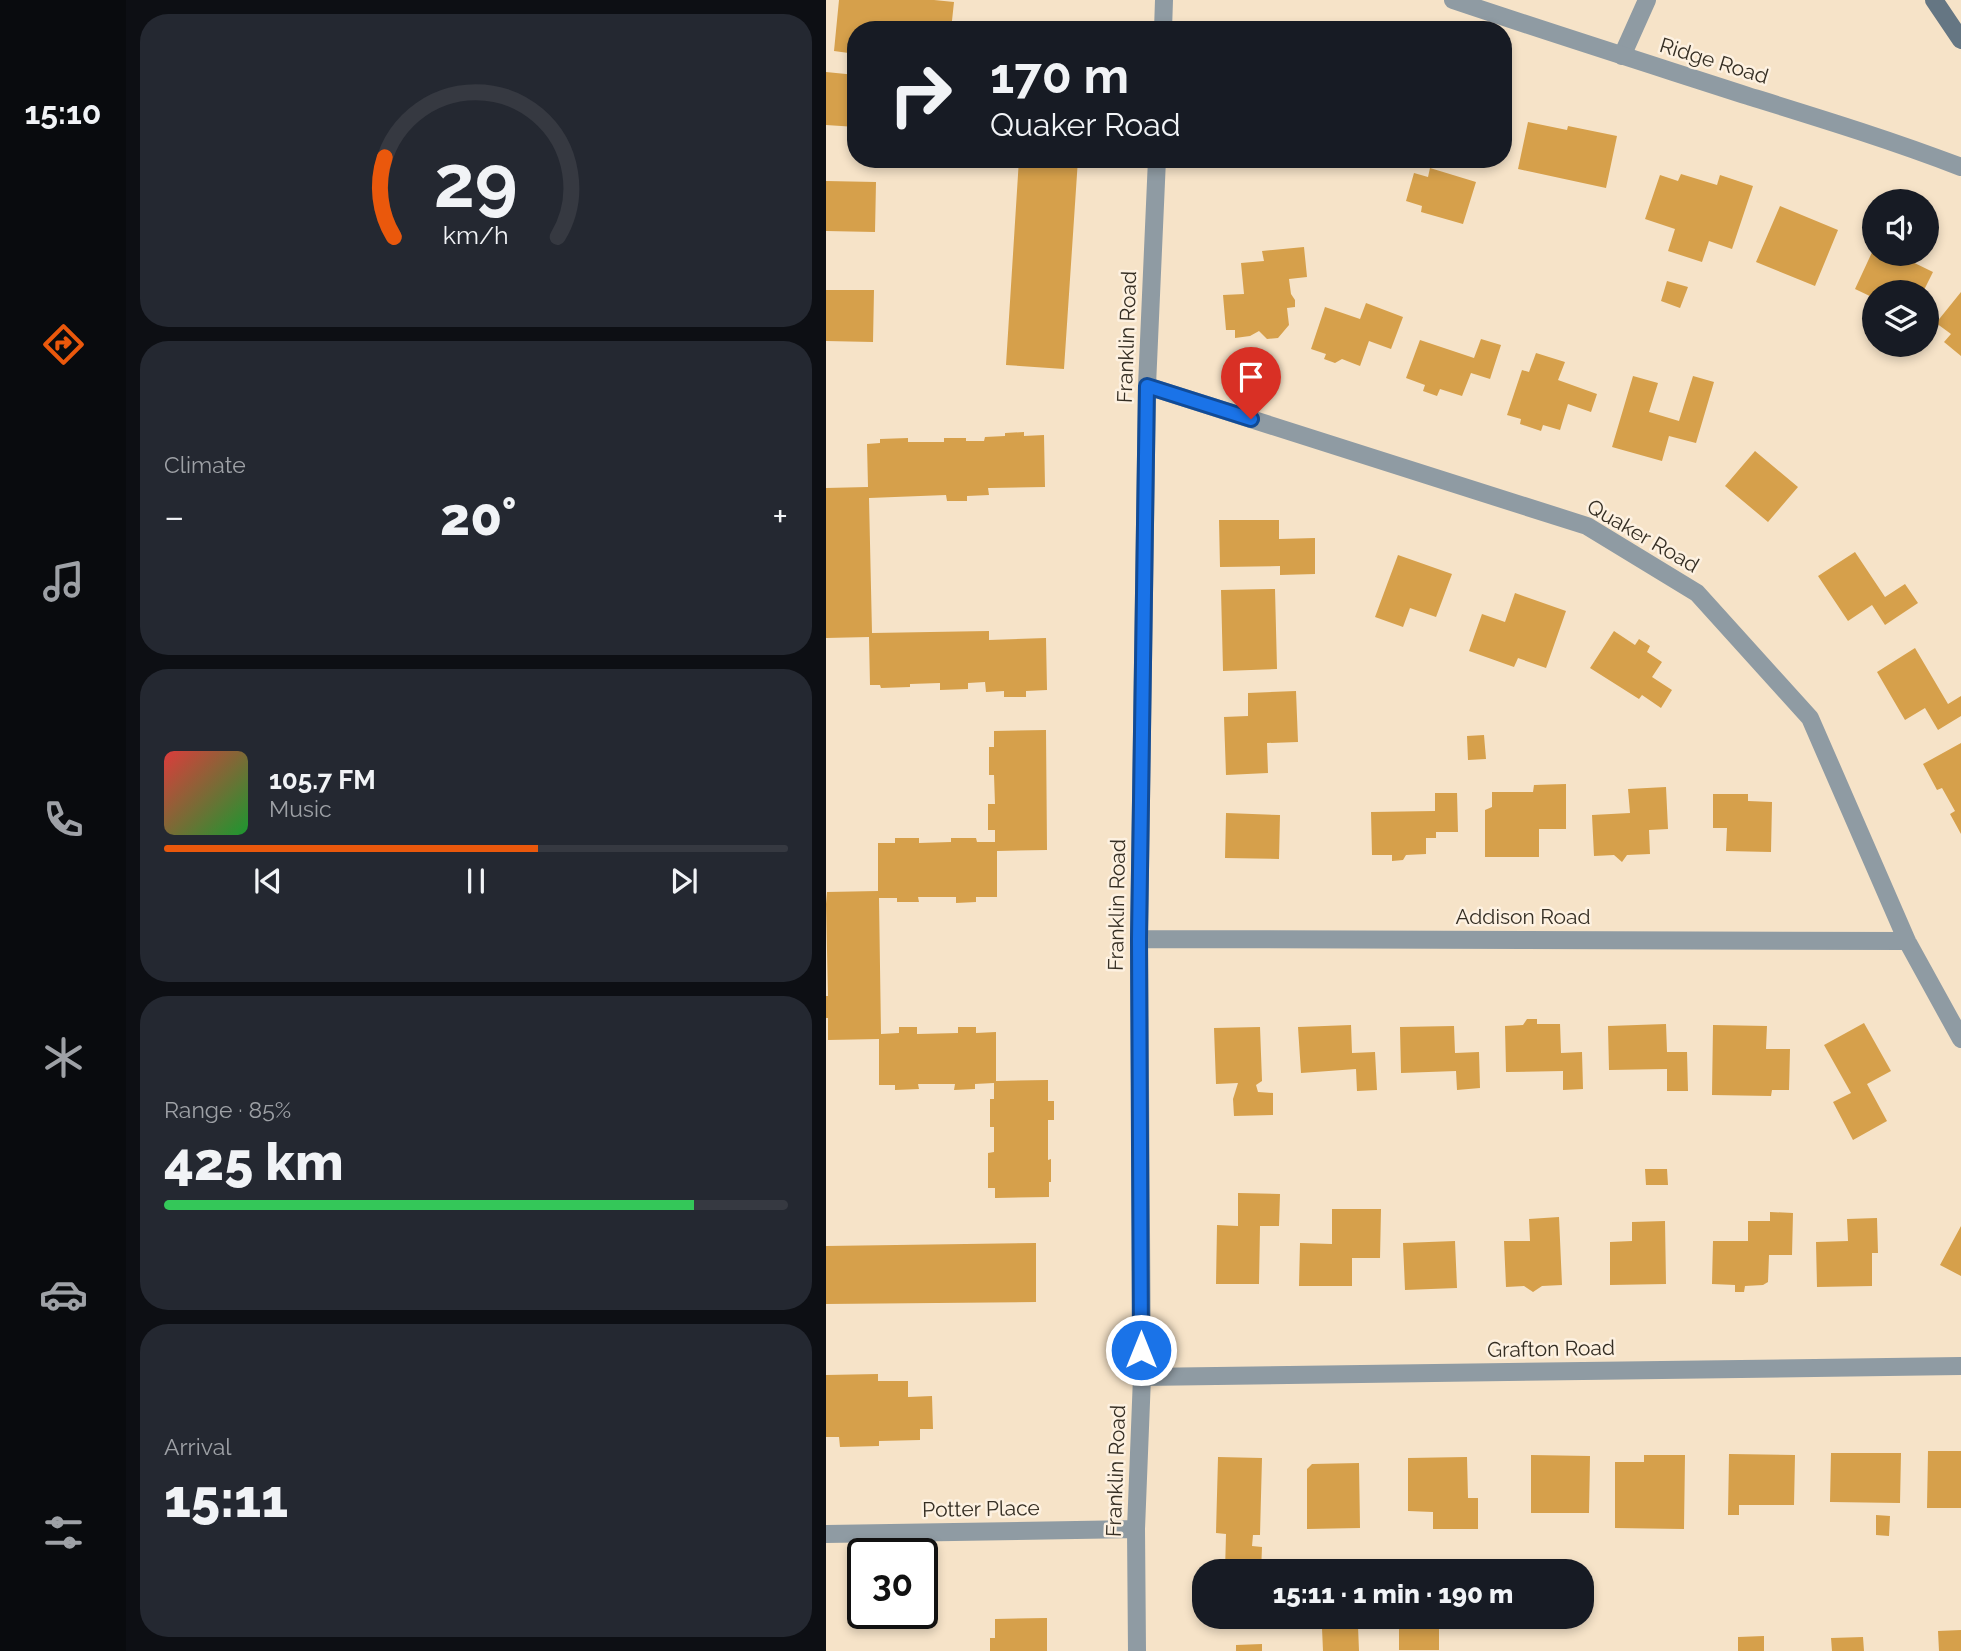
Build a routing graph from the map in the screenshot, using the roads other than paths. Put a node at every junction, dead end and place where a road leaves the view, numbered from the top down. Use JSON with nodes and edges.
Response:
{"nodes":[{"id":1,"x":1164,"y":0,"type":"edge"},
{"id":2,"x":1452,"y":0,"type":"edge"},
{"id":3,"x":1647,"y":0,"type":"edge"},
{"id":4,"x":1934,"y":0,"type":"edge"},
{"id":5,"x":1163,"y":21,"type":"edge"},
{"id":6,"x":1961,"y":40,"type":"edge"},
{"id":7,"x":1622,"y":56,"type":"junction"},
{"id":8,"x":1961,"y":167,"type":"edge"},
{"id":9,"x":1157,"y":168,"type":"edge"},
{"id":10,"x":1147,"y":386,"type":"junction"},
{"id":11,"x":1139,"y":939,"type":"junction"},
{"id":12,"x":1907,"y":941,"type":"junction"},
{"id":13,"x":1961,"y":1039,"type":"edge"},
{"id":14,"x":1961,"y":1366,"type":"edge"},
{"id":15,"x":1142,"y":1377,"type":"junction"},
{"id":16,"x":1136,"y":1529,"type":"junction"},
{"id":17,"x":826,"y":1534,"type":"edge"},
{"id":18,"x":1137,"y":1651,"type":"edge"}],
"edges":[{"from":1,"to":5,"type":"street"},
{"from":2,"to":7,"type":"street","name":"Ridge Road"},
{"from":3,"to":7,"type":"street"},
{"from":4,"to":6,"type":"main road"},
{"from":7,"to":8,"type":"street","name":"Ridge Road"},
{"from":9,"to":10,"type":"street","name":"Franklin Road"},
{"from":10,"to":11,"type":"street","name":"Franklin Road"},
{"from":10,"to":12,"type":"street","name":"Quaker Road"},
{"from":11,"to":12,"type":"street","name":"Addison Road"},
{"from":11,"to":15,"type":"street","name":"Franklin Road"},
{"from":12,"to":13,"type":"street","name":"Quaker Road"},
{"from":14,"to":15,"type":"street","name":"Grafton Road"},
{"from":15,"to":16,"type":"street","name":"Franklin Road"},
{"from":16,"to":17,"type":"street","name":"Potter Place"},
{"from":16,"to":18,"type":"street","name":"Franklin Road"}]}
